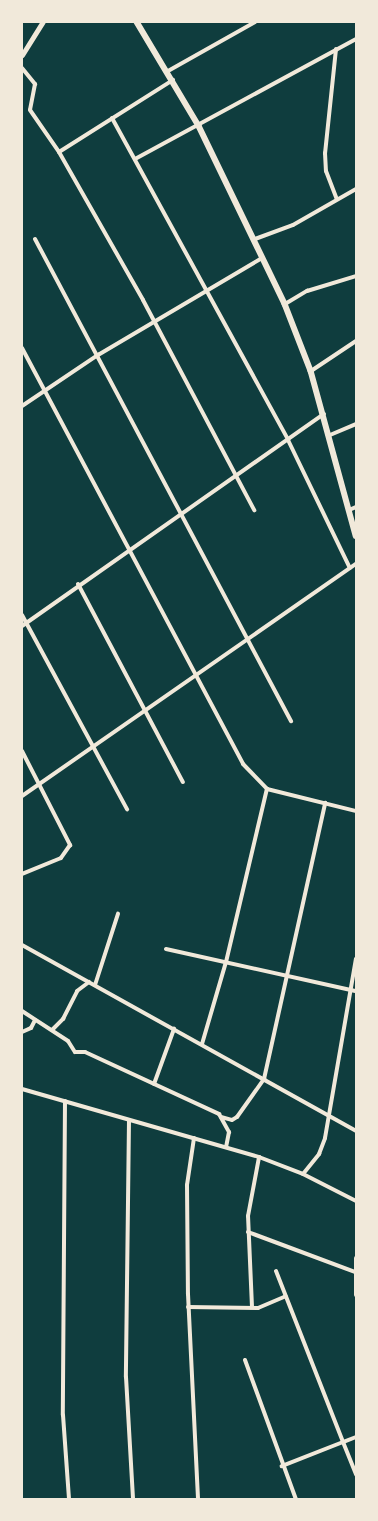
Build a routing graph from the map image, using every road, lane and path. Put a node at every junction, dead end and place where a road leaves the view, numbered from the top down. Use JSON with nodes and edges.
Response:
{"nodes":[{"id":1,"x":43,"y":22,"type":"edge"},
{"id":2,"x":137,"y":22,"type":"edge"},
{"id":3,"x":254,"y":22,"type":"edge"},
{"id":4,"x":356,"y":40,"type":"edge"},
{"id":5,"x":336,"y":49,"type":"junction"},
{"id":6,"x":22,"y":54,"type":"edge"},
{"id":7,"x":22,"y":68,"type":"edge"},
{"id":8,"x":168,"y":71,"type":"junction"},
{"id":9,"x":173,"y":80,"type":"junction"},
{"id":10,"x":112,"y":118,"type":"junction"},
{"id":11,"x":199,"y":126,"type":"junction"},
{"id":12,"x":59,"y":152,"type":"junction"},
{"id":13,"x":135,"y":159,"type":"junction"},
{"id":14,"x":356,"y":189,"type":"edge"},
{"id":15,"x":337,"y":198,"type":"junction"},
{"id":16,"x":35,"y":239,"type":"dead end"},
{"id":17,"x":255,"y":239,"type":"junction"},
{"id":18,"x":262,"y":258,"type":"junction"},
{"id":19,"x":356,"y":276,"type":"edge"},
{"id":20,"x":207,"y":289,"type":"junction"},
{"id":21,"x":285,"y":304,"type":"junction"},
{"id":22,"x":153,"y":323,"type":"junction"},
{"id":23,"x":356,"y":342,"type":"edge"},
{"id":24,"x":22,"y":348,"type":"edge"},
{"id":25,"x":98,"y":355,"type":"junction"},
{"id":26,"x":311,"y":371,"type":"junction"},
{"id":27,"x":44,"y":389,"type":"junction"},
{"id":28,"x":22,"y":406,"type":"edge"},
{"id":29,"x":324,"y":414,"type":"junction"},
{"id":30,"x":356,"y":424,"type":"edge"},
{"id":31,"x":330,"y":435,"type":"junction"},
{"id":32,"x":288,"y":440,"type":"junction"},
{"id":33,"x":235,"y":476,"type":"junction"},
{"id":34,"x":356,"y":508,"type":"edge"},
{"id":35,"x":254,"y":510,"type":"dead end"},
{"id":36,"x":349,"y":510,"type":"junction"},
{"id":37,"x":182,"y":512,"type":"junction"},
{"id":38,"x":356,"y":536,"type":"edge"},
{"id":39,"x":129,"y":549,"type":"junction"},
{"id":40,"x":356,"y":564,"type":"edge"},
{"id":41,"x":350,"y":568,"type":"junction"},
{"id":42,"x":78,"y":584,"type":"junction"},
{"id":43,"x":22,"y":615,"type":"edge"},
{"id":44,"x":26,"y":623,"type":"junction"},
{"id":45,"x":22,"y":626,"type":"edge"},
{"id":46,"x":250,"y":639,"type":"junction"},
{"id":47,"x":199,"y":676,"type":"junction"},
{"id":48,"x":144,"y":712,"type":"junction"},
{"id":49,"x":291,"y":721,"type":"dead end"},
{"id":50,"x":93,"y":748,"type":"junction"},
{"id":51,"x":22,"y":751,"type":"edge"},
{"id":52,"x":183,"y":782,"type":"dead end"},
{"id":53,"x":39,"y":784,"type":"junction"},
{"id":54,"x":267,"y":789,"type":"junction"},
{"id":55,"x":22,"y":796,"type":"edge"},
{"id":56,"x":325,"y":803,"type":"junction"},
{"id":57,"x":127,"y":809,"type":"dead end"},
{"id":58,"x":356,"y":811,"type":"edge"},
{"id":59,"x":22,"y":874,"type":"edge"},
{"id":60,"x":118,"y":914,"type":"dead end"},
{"id":61,"x":22,"y":945,"type":"edge"},
{"id":62,"x":166,"y":949,"type":"dead end"},
{"id":63,"x":356,"y":959,"type":"edge"},
{"id":64,"x":226,"y":962,"type":"junction"},
{"id":65,"x":288,"y":976,"type":"junction"},
{"id":66,"x":89,"y":982,"type":"junction"},
{"id":67,"x":95,"y":985,"type":"junction"},
{"id":68,"x":349,"y":989,"type":"junction"},
{"id":69,"x":356,"y":991,"type":"edge"},
{"id":70,"x":22,"y":1011,"type":"edge"},
{"id":71,"x":35,"y":1020,"type":"junction"},
{"id":72,"x":174,"y":1029,"type":"junction"},
{"id":73,"x":52,"y":1030,"type":"junction"},
{"id":74,"x":22,"y":1032,"type":"edge"},
{"id":75,"x":202,"y":1044,"type":"junction"},
{"id":76,"x":264,"y":1079,"type":"junction"},
{"id":77,"x":154,"y":1084,"type":"junction"},
{"id":78,"x":22,"y":1089,"type":"edge"},
{"id":79,"x":65,"y":1101,"type":"junction"},
{"id":80,"x":327,"y":1114,"type":"junction"},
{"id":81,"x":221,"y":1116,"type":"junction"},
{"id":82,"x":129,"y":1120,"type":"junction"},
{"id":83,"x":356,"y":1131,"type":"edge"},
{"id":84,"x":194,"y":1138,"type":"junction"},
{"id":85,"x":226,"y":1147,"type":"junction"},
{"id":86,"x":259,"y":1157,"type":"junction"},
{"id":87,"x":303,"y":1174,"type":"junction"},
{"id":88,"x":356,"y":1201,"type":"edge"},
{"id":89,"x":248,"y":1232,"type":"junction"},
{"id":90,"x":356,"y":1258,"type":"edge"},
{"id":91,"x":276,"y":1271,"type":"dead end"},
{"id":92,"x":355,"y":1272,"type":"edge"},
{"id":93,"x":356,"y":1295,"type":"edge"},
{"id":94,"x":286,"y":1296,"type":"junction"},
{"id":95,"x":188,"y":1307,"type":"junction"},
{"id":96,"x":252,"y":1307,"type":"junction"},
{"id":97,"x":245,"y":1360,"type":"dead end"},
{"id":98,"x":356,"y":1437,"type":"edge"},
{"id":99,"x":343,"y":1442,"type":"junction"},
{"id":100,"x":282,"y":1466,"type":"junction"},
{"id":101,"x":356,"y":1474,"type":"edge"},
{"id":102,"x":69,"y":1499,"type":"edge"},
{"id":103,"x":134,"y":1499,"type":"edge"},
{"id":104,"x":198,"y":1499,"type":"edge"},
{"id":105,"x":296,"y":1499,"type":"edge"}],
"edges":[{"from":1,"to":6,"type":"street"},
{"from":2,"to":8,"type":"main road"},
{"from":3,"to":8,"type":"street"},
{"from":4,"to":5,"type":"street"},
{"from":5,"to":11,"type":"street"},
{"from":5,"to":15,"type":"street"},
{"from":7,"to":12,"type":"street"},
{"from":8,"to":9,"type":"main road"},
{"from":9,"to":10,"type":"street"},
{"from":9,"to":11,"type":"main road"},
{"from":10,"to":12,"type":"street"},
{"from":10,"to":13,"type":"street"},
{"from":11,"to":13,"type":"street"},
{"from":11,"to":17,"type":"main road"},
{"from":12,"to":22,"type":"street"},
{"from":13,"to":20,"type":"street"},
{"from":14,"to":15,"type":"street"},
{"from":15,"to":17,"type":"street"},
{"from":16,"to":25,"type":"street"},
{"from":17,"to":18,"type":"main road"},
{"from":18,"to":20,"type":"street"},
{"from":18,"to":21,"type":"main road"},
{"from":19,"to":21,"type":"street"},
{"from":20,"to":22,"type":"street"},
{"from":20,"to":32,"type":"street"},
{"from":21,"to":26,"type":"main road"},
{"from":22,"to":25,"type":"street"},
{"from":22,"to":33,"type":"street"},
{"from":23,"to":26,"type":"street"},
{"from":24,"to":27,"type":"street"},
{"from":25,"to":27,"type":"street"},
{"from":25,"to":37,"type":"street"},
{"from":26,"to":29,"type":"main road"},
{"from":27,"to":28,"type":"street"},
{"from":27,"to":39,"type":"street"},
{"from":29,"to":31,"type":"main road"},
{"from":29,"to":32,"type":"street"},
{"from":30,"to":31,"type":"street"},
{"from":31,"to":36,"type":"main road"},
{"from":32,"to":33,"type":"street"},
{"from":32,"to":41,"type":"street"},
{"from":33,"to":35,"type":"street"},
{"from":33,"to":37,"type":"street"},
{"from":34,"to":36,"type":"street"},
{"from":36,"to":38,"type":"main road"},
{"from":37,"to":39,"type":"street"},
{"from":37,"to":46,"type":"street"},
{"from":39,"to":42,"type":"street"},
{"from":39,"to":47,"type":"street"},
{"from":40,"to":41,"type":"street"},
{"from":41,"to":46,"type":"street"},
{"from":42,"to":44,"type":"street"},
{"from":42,"to":48,"type":"street"},
{"from":43,"to":44,"type":"street"},
{"from":44,"to":45,"type":"street"},
{"from":44,"to":50,"type":"street"},
{"from":46,"to":47,"type":"street"},
{"from":46,"to":49,"type":"street"},
{"from":47,"to":48,"type":"street"},
{"from":47,"to":54,"type":"street"},
{"from":48,"to":50,"type":"street"},
{"from":48,"to":52,"type":"street"},
{"from":50,"to":53,"type":"street"},
{"from":50,"to":57,"type":"street"},
{"from":51,"to":53,"type":"street"},
{"from":53,"to":55,"type":"street"},
{"from":53,"to":59,"type":"street"},
{"from":54,"to":56,"type":"street"},
{"from":54,"to":64,"type":"street"},
{"from":56,"to":58,"type":"street"},
{"from":56,"to":65,"type":"street"},
{"from":60,"to":67,"type":"street"},
{"from":61,"to":66,"type":"street"},
{"from":62,"to":64,"type":"street"},
{"from":63,"to":68,"type":"street"},
{"from":64,"to":65,"type":"street"},
{"from":64,"to":75,"type":"street"},
{"from":65,"to":68,"type":"street"},
{"from":65,"to":76,"type":"street"},
{"from":66,"to":67,"type":"street"},
{"from":66,"to":73,"type":"street"},
{"from":67,"to":72,"type":"street"},
{"from":68,"to":69,"type":"street"},
{"from":68,"to":80,"type":"street"},
{"from":70,"to":71,"type":"street"},
{"from":71,"to":73,"type":"street"},
{"from":71,"to":74,"type":"street"},
{"from":72,"to":75,"type":"street"},
{"from":72,"to":77,"type":"street"},
{"from":73,"to":77,"type":"street"},
{"from":75,"to":76,"type":"street"},
{"from":76,"to":80,"type":"street"},
{"from":76,"to":81,"type":"street"},
{"from":77,"to":81,"type":"street"},
{"from":78,"to":79,"type":"street"},
{"from":79,"to":82,"type":"street"},
{"from":79,"to":102,"type":"street"},
{"from":80,"to":83,"type":"street"},
{"from":80,"to":87,"type":"street"},
{"from":81,"to":85,"type":"street"},
{"from":82,"to":84,"type":"street"},
{"from":82,"to":103,"type":"street"},
{"from":84,"to":85,"type":"street"},
{"from":84,"to":95,"type":"street"},
{"from":85,"to":86,"type":"street"},
{"from":86,"to":87,"type":"street"},
{"from":86,"to":89,"type":"street"},
{"from":87,"to":88,"type":"street"},
{"from":89,"to":92,"type":"street"},
{"from":89,"to":96,"type":"street"},
{"from":90,"to":92,"type":"street"},
{"from":91,"to":94,"type":"street"},
{"from":92,"to":93,"type":"street"},
{"from":94,"to":96,"type":"street"},
{"from":94,"to":99,"type":"street"},
{"from":95,"to":96,"type":"street"},
{"from":95,"to":104,"type":"street"},
{"from":97,"to":100,"type":"street"},
{"from":98,"to":99,"type":"street"},
{"from":99,"to":100,"type":"street"},
{"from":99,"to":101,"type":"street"},
{"from":100,"to":105,"type":"street"}]}
